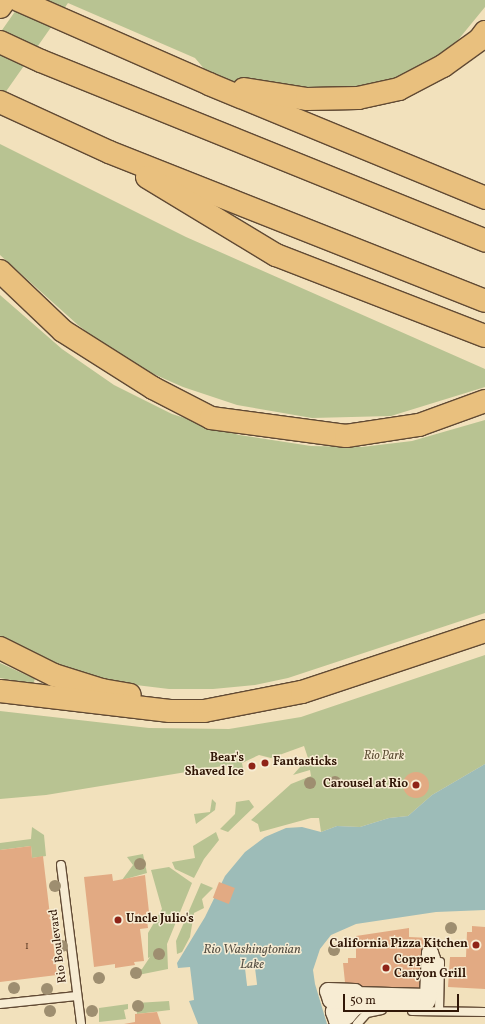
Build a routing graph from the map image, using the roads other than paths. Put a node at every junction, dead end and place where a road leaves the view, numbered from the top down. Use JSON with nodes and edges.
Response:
{"nodes":[{"id":1,"x":5,"y":0,"type":"edge"},
{"id":2,"x":18,"y":0,"type":"edge"},
{"id":3,"x":0,"y":7,"type":"edge"},
{"id":4,"x":485,"y":32,"type":"edge"},
{"id":5,"x":0,"y":42,"type":"edge"},
{"id":6,"x":210,"y":84,"type":"junction"},
{"id":7,"x":0,"y":102,"type":"edge"},
{"id":8,"x":109,"y":152,"type":"junction"},
{"id":9,"x":485,"y":198,"type":"edge"},
{"id":10,"x":485,"y":240,"type":"edge"},
{"id":11,"x":0,"y":272,"type":"edge"},
{"id":12,"x":485,"y":301,"type":"edge"},
{"id":13,"x":485,"y":336,"type":"edge"},
{"id":14,"x":485,"y":401,"type":"edge"},
{"id":15,"x":485,"y":631,"type":"edge"},
{"id":16,"x":0,"y":648,"type":"edge"},
{"id":17,"x":0,"y":691,"type":"edge"},
{"id":18,"x":239,"y":705,"type":"junction"},
{"id":19,"x":61,"y":865,"type":"dead end"},
{"id":20,"x":440,"y":962,"type":"dead end"},
{"id":21,"x":77,"y":996,"type":"junction"},
{"id":22,"x":331,"y":1000,"type":"joint"},
{"id":23,"x":0,"y":1004,"type":"edge"},
{"id":24,"x":439,"y":1012,"type":"junction"},
{"id":25,"x":485,"y":1012,"type":"edge"},
{"id":26,"x":80,"y":1024,"type":"edge"},
{"id":27,"x":357,"y":1024,"type":"edge"}],
"edges":[{"from":1,"to":3,"type":"highway"},
{"from":2,"to":6,"type":"highway"},
{"from":4,"to":6,"type":"highway"},
{"from":5,"to":10,"type":"highway"},
{"from":6,"to":9,"type":"highway"},
{"from":7,"to":8,"type":"highway"},
{"from":8,"to":12,"type":"highway"},
{"from":8,"to":13,"type":"highway"},
{"from":11,"to":14,"type":"highway"},
{"from":15,"to":18,"type":"highway"},
{"from":16,"to":18,"type":"highway"},
{"from":17,"to":18,"type":"highway"},
{"from":19,"to":21,"type":"lane","name":"Rio Boulevard"},
{"from":20,"to":24,"type":"lane"},
{"from":21,"to":23,"type":"lane"},
{"from":21,"to":26,"type":"lane","name":"Rio Boulevard"},
{"from":22,"to":22,"type":"street"},
{"from":24,"to":25,"type":"lane"},
{"from":24,"to":27,"type":"lane"}]}
